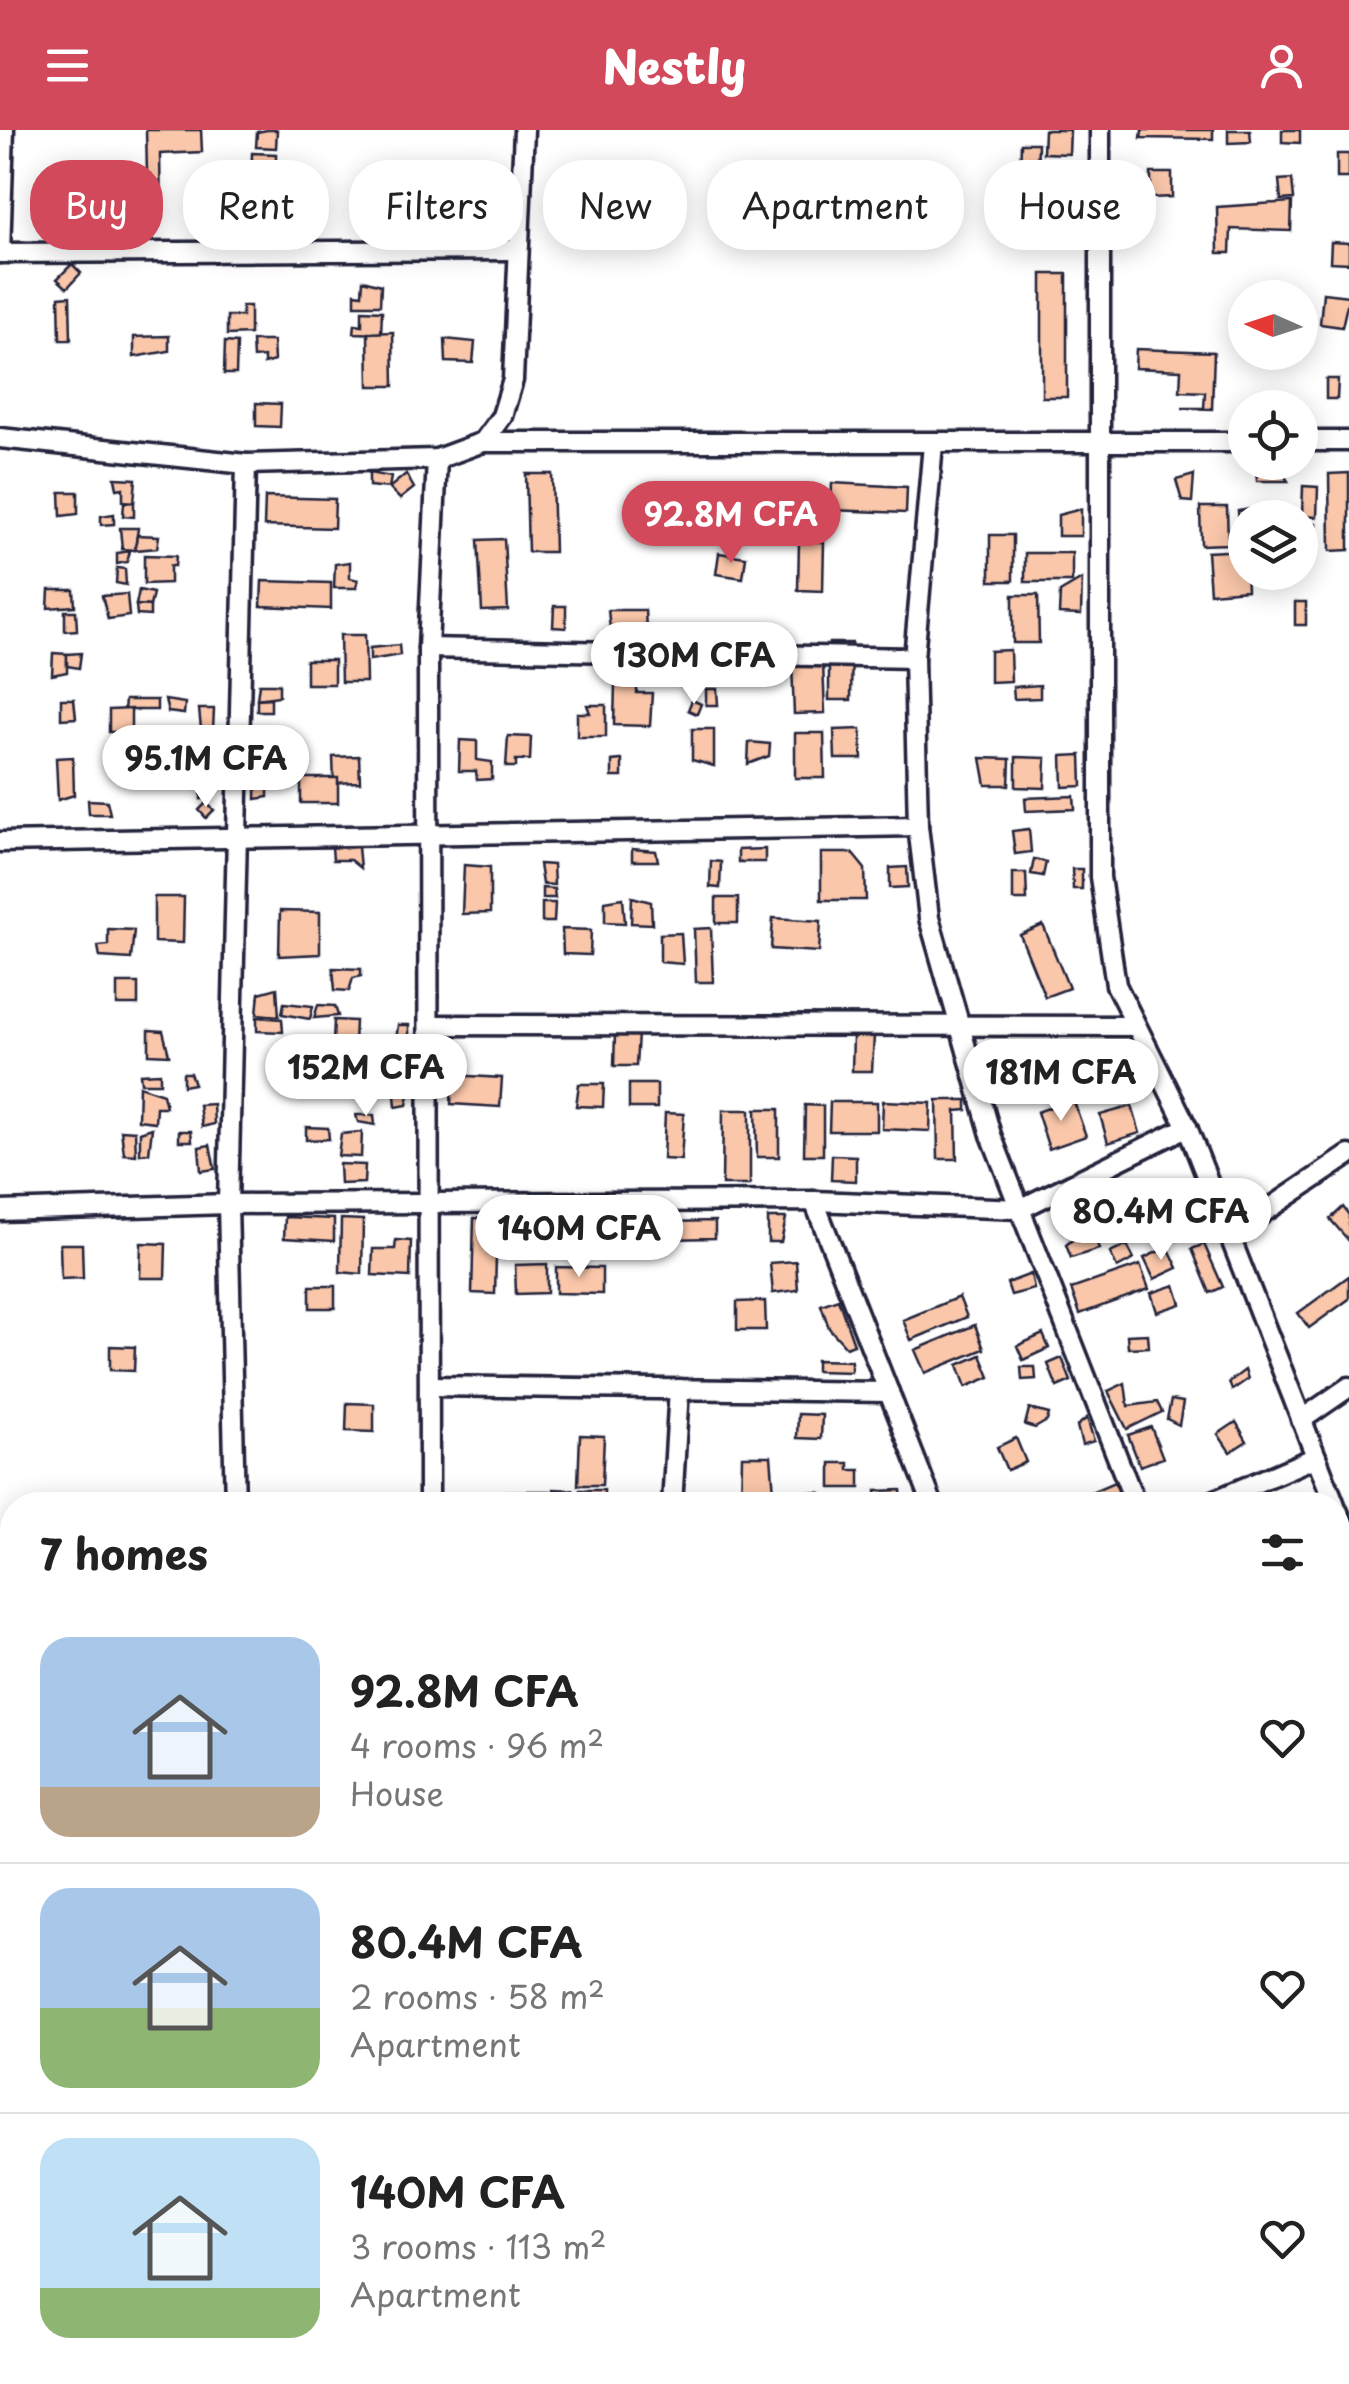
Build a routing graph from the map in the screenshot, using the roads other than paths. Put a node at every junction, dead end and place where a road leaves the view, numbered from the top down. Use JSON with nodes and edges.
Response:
{"nodes":[{"id":1,"x":4,"y":130,"type":"edge"},
{"id":2,"x":524,"y":130,"type":"edge"},
{"id":3,"x":1100,"y":130,"type":"edge"},
{"id":4,"x":522,"y":160,"type":"edge"},
{"id":5,"x":518,"y":250,"type":"joint"},
{"id":6,"x":0,"y":253,"type":"edge"},
{"id":7,"x":0,"y":438,"type":"edge"},
{"id":8,"x":1318,"y":441,"type":"edge"},
{"id":9,"x":1349,"y":441,"type":"edge"},
{"id":10,"x":483,"y":442,"type":"junction"},
{"id":11,"x":1100,"y":442,"type":"junction"},
{"id":12,"x":1228,"y":442,"type":"edge"},
{"id":13,"x":933,"y":444,"type":"junction"},
{"id":14,"x":437,"y":458,"type":"junction"},
{"id":15,"x":246,"y":464,"type":"junction"},
{"id":16,"x":428,"y":648,"type":"junction"},
{"id":17,"x":914,"y":658,"type":"junction"},
{"id":18,"x":918,"y":826,"type":"junction"},
{"id":19,"x":429,"y":832,"type":"junction"},
{"id":20,"x":234,"y":835,"type":"junction"},
{"id":21,"x":0,"y":842,"type":"edge"},
{"id":22,"x":959,"y":1022,"type":"junction"},
{"id":23,"x":430,"y":1025,"type":"junction"},
{"id":24,"x":1134,"y":1026,"type":"junction"},
{"id":25,"x":1186,"y":1127,"type":"junction"},
{"id":26,"x":1349,"y":1154,"type":"edge"},
{"id":27,"x":814,"y":1202,"type":"junction"},
{"id":28,"x":228,"y":1204,"type":"junction"},
{"id":29,"x":430,"y":1204,"type":"junction"},
{"id":30,"x":1020,"y":1208,"type":"junction"},
{"id":31,"x":0,"y":1212,"type":"edge"},
{"id":32,"x":1229,"y":1236,"type":"junction"},
{"id":33,"x":430,"y":1386,"type":"junction"},
{"id":34,"x":1349,"y":1386,"type":"edge"},
{"id":35,"x":678,"y":1389,"type":"junction"},
{"id":36,"x":889,"y":1392,"type":"junction"},
{"id":37,"x":1302,"y":1420,"type":"junction"},
{"id":38,"x":1316,"y":1457,"type":"junction"},
{"id":39,"x":235,"y":1492,"type":"edge"},
{"id":40,"x":429,"y":1492,"type":"edge"},
{"id":41,"x":673,"y":1492,"type":"edge"},
{"id":42,"x":928,"y":1492,"type":"edge"},
{"id":43,"x":1131,"y":1492,"type":"edge"},
{"id":44,"x":1234,"y":1492,"type":"edge"},
{"id":45,"x":1330,"y":1492,"type":"edge"}],
"edges":[{"from":1,"to":6,"type":"street"},
{"from":2,"to":4,"type":"street"},
{"from":3,"to":11,"type":"street"},
{"from":5,"to":6,"type":"street"},
{"from":5,"to":10,"type":"street"},
{"from":7,"to":15,"type":"street"},
{"from":8,"to":9,"type":"street"},
{"from":10,"to":13,"type":"street"},
{"from":10,"to":14,"type":"street"},
{"from":11,"to":12,"type":"street"},
{"from":11,"to":13,"type":"street"},
{"from":11,"to":24,"type":"street"},
{"from":13,"to":17,"type":"street"},
{"from":14,"to":15,"type":"street"},
{"from":14,"to":16,"type":"street"},
{"from":15,"to":20,"type":"street"},
{"from":16,"to":17,"type":"street"},
{"from":16,"to":19,"type":"street"},
{"from":17,"to":18,"type":"street"},
{"from":18,"to":19,"type":"street"},
{"from":18,"to":22,"type":"street"},
{"from":19,"to":20,"type":"street"},
{"from":19,"to":23,"type":"street"},
{"from":20,"to":21,"type":"street"},
{"from":20,"to":28,"type":"street"},
{"from":22,"to":23,"type":"street"},
{"from":22,"to":24,"type":"street"},
{"from":22,"to":30,"type":"street"},
{"from":23,"to":29,"type":"street"},
{"from":24,"to":25,"type":"street"},
{"from":25,"to":30,"type":"street"},
{"from":25,"to":32,"type":"street"},
{"from":26,"to":32,"type":"street"},
{"from":27,"to":29,"type":"street"},
{"from":27,"to":30,"type":"street"},
{"from":27,"to":36,"type":"street"},
{"from":28,"to":29,"type":"street"},
{"from":28,"to":31,"type":"street"},
{"from":28,"to":39,"type":"street"},
{"from":29,"to":33,"type":"street"},
{"from":30,"to":43,"type":"street"},
{"from":32,"to":37,"type":"street"},
{"from":33,"to":35,"type":"street"},
{"from":33,"to":40,"type":"street"},
{"from":34,"to":37,"type":"street"},
{"from":35,"to":36,"type":"street"},
{"from":35,"to":41,"type":"street"},
{"from":36,"to":42,"type":"street"},
{"from":37,"to":38,"type":"street"},
{"from":38,"to":44,"type":"street"},
{"from":38,"to":45,"type":"street"}]}
